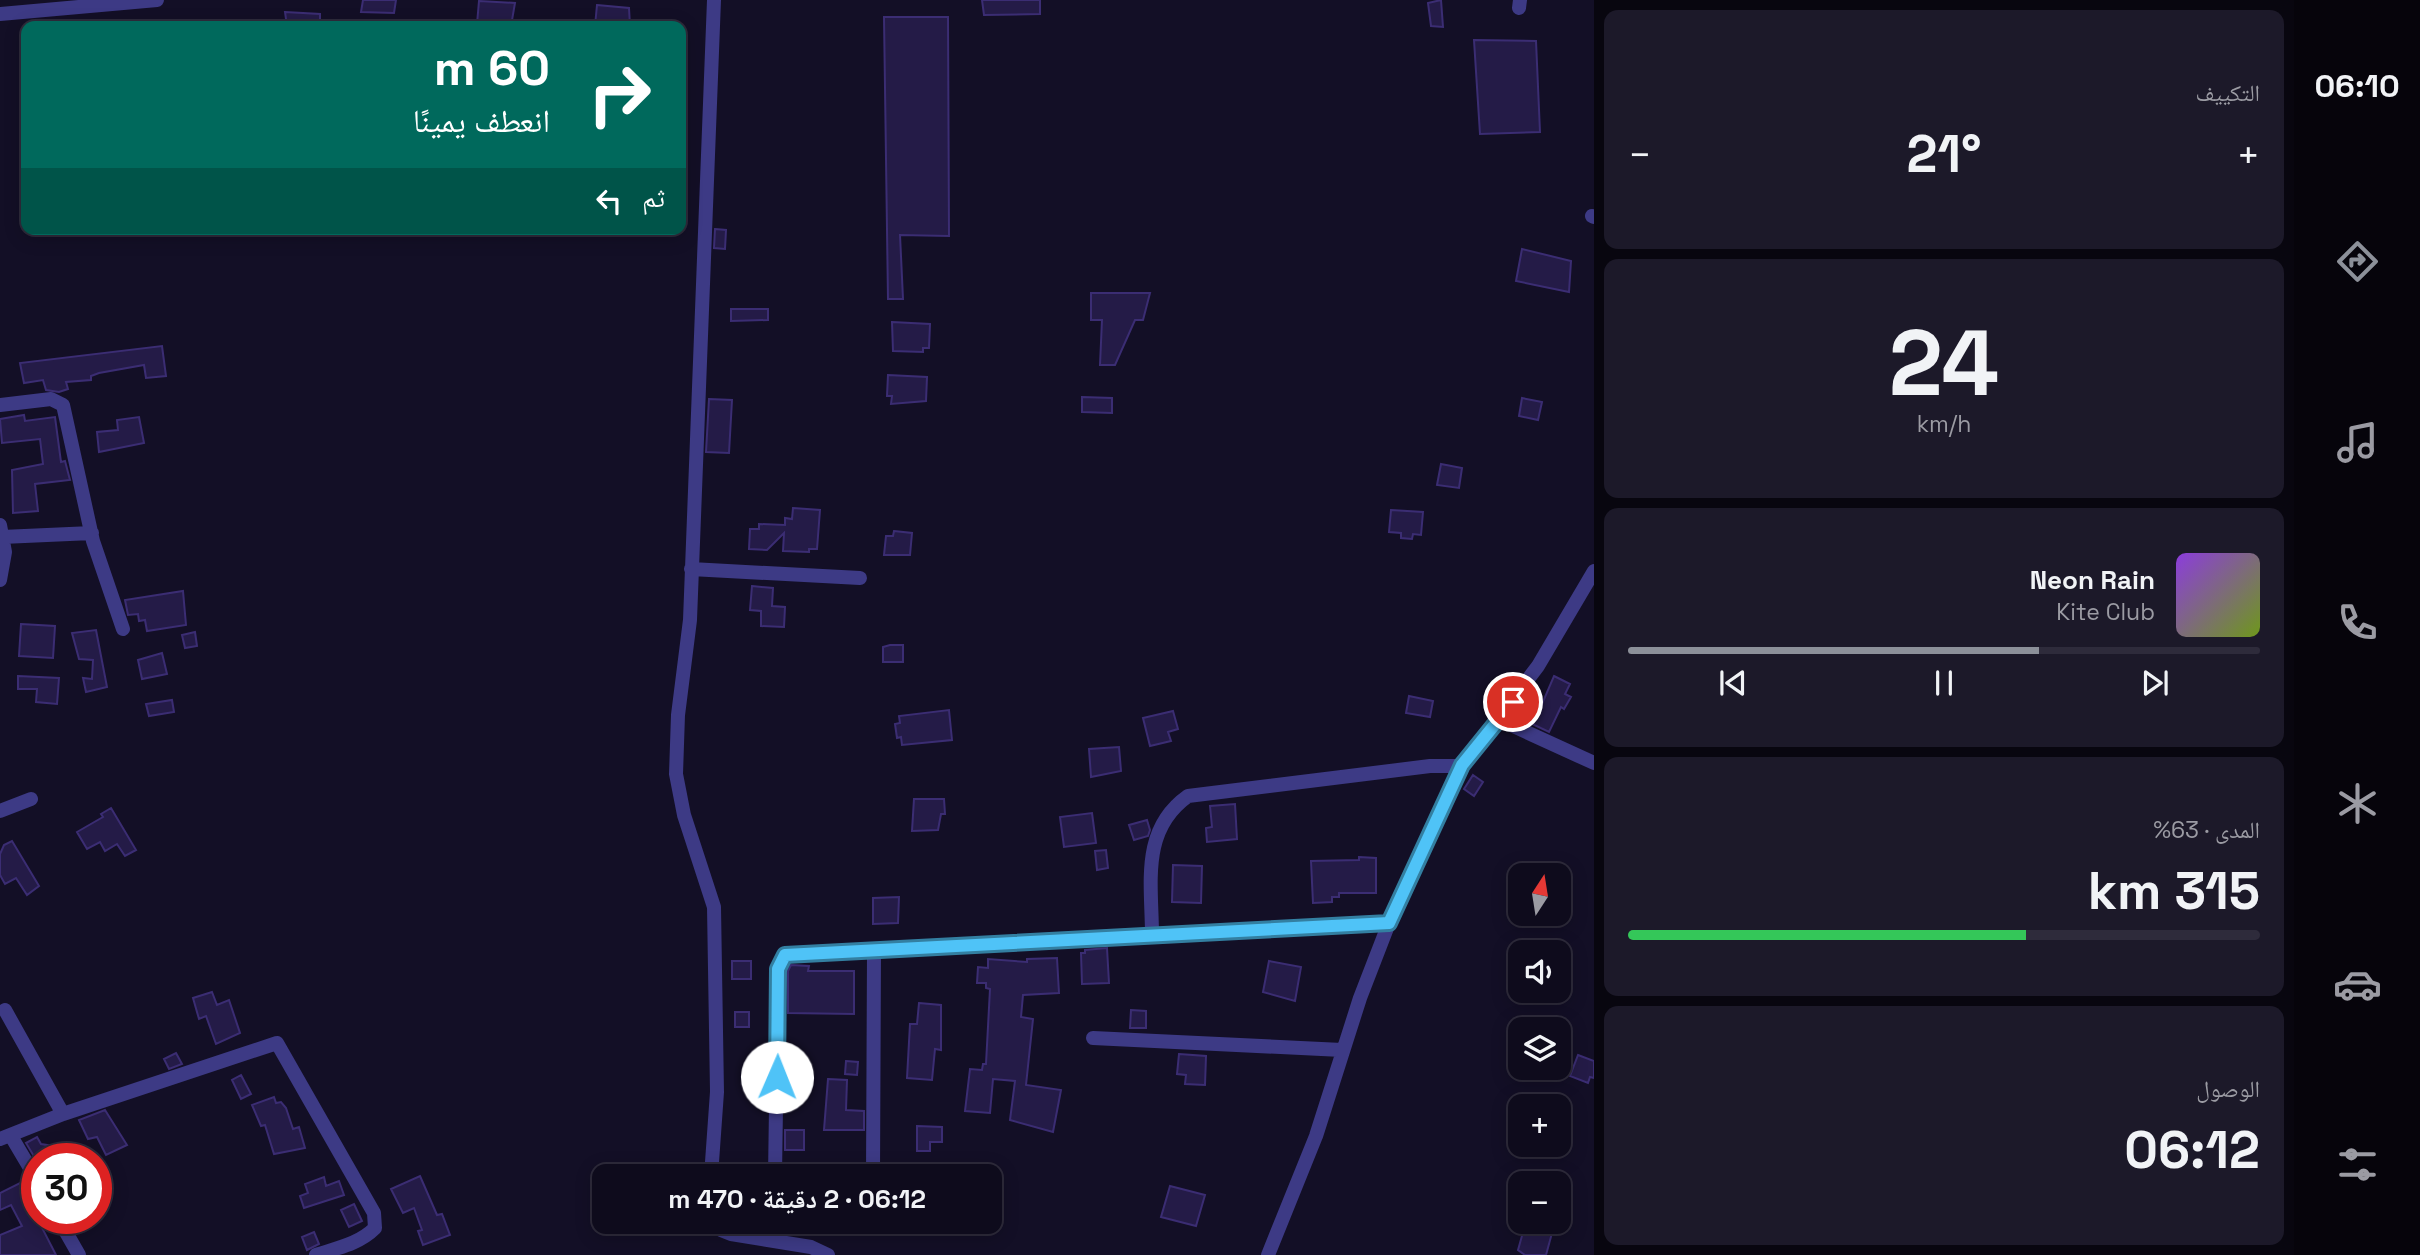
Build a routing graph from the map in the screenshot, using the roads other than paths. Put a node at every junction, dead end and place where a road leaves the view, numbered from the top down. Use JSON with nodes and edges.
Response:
{"nodes":[{"id":1,"x":157,"y":0,"type":"edge"},
{"id":2,"x":714,"y":0,"type":"edge"},
{"id":3,"x":40,"y":6,"type":"edge"},
{"id":4,"x":0,"y":14,"type":"edge"},
{"id":5,"x":0,"y":405,"type":"edge"},
{"id":6,"x":1,"y":531,"type":"edge"},
{"id":7,"x":92,"y":533,"type":"junction"},
{"id":8,"x":691,"y":569,"type":"junction"},
{"id":9,"x":1594,"y":571,"type":"edge"},
{"id":10,"x":859,"y":578,"type":"dead end"},
{"id":11,"x":0,"y":580,"type":"edge"},
{"id":12,"x":123,"y":629,"type":"dead end"},
{"id":13,"x":1500,"y":720,"type":"junction"},
{"id":14,"x":1594,"y":763,"type":"edge"},
{"id":15,"x":1462,"y":765,"type":"junction"},
{"id":16,"x":31,"y":799,"type":"dead end"},
{"id":17,"x":0,"y":811,"type":"edge"},
{"id":18,"x":1389,"y":923,"type":"junction"},
{"id":19,"x":1152,"y":936,"type":"junction"},
{"id":20,"x":874,"y":952,"type":"junction"},
{"id":21,"x":5,"y":1010,"type":"dead end"},
{"id":22,"x":1093,"y":1038,"type":"dead end"},
{"id":23,"x":1342,"y":1050,"type":"junction"},
{"id":24,"x":63,"y":1114,"type":"junction"},
{"id":25,"x":6,"y":1138,"type":"edge"},
{"id":26,"x":21,"y":1158,"type":"edge"},
{"id":27,"x":712,"y":1164,"type":"edge"},
{"id":28,"x":775,"y":1164,"type":"edge"},
{"id":29,"x":873,"y":1164,"type":"edge"},
{"id":30,"x":67,"y":1234,"type":"edge"},
{"id":31,"x":731,"y":1234,"type":"edge"},
{"id":32,"x":357,"y":1248,"type":"edge"},
{"id":33,"x":79,"y":1255,"type":"edge"},
{"id":34,"x":316,"y":1255,"type":"edge"},
{"id":35,"x":828,"y":1255,"type":"edge"},
{"id":36,"x":1268,"y":1255,"type":"edge"}],
"edges":[{"from":1,"to":3,"type":"street"},
{"from":2,"to":8,"type":"street"},
{"from":3,"to":4,"type":"street"},
{"from":5,"to":7,"type":"street"},
{"from":6,"to":7,"type":"street"},
{"from":6,"to":11,"type":"street"},
{"from":7,"to":12,"type":"street"},
{"from":8,"to":10,"type":"street"},
{"from":8,"to":27,"type":"street"},
{"from":9,"to":13,"type":"street"},
{"from":13,"to":14,"type":"street"},
{"from":13,"to":15,"type":"street"},
{"from":15,"to":18,"type":"street"},
{"from":15,"to":19,"type":"street"},
{"from":16,"to":17,"type":"street"},
{"from":18,"to":19,"type":"street"},
{"from":18,"to":23,"type":"street"},
{"from":19,"to":20,"type":"street"},
{"from":20,"to":28,"type":"street"},
{"from":20,"to":29,"type":"street"},
{"from":21,"to":24,"type":"street"},
{"from":22,"to":23,"type":"street"},
{"from":23,"to":36,"type":"street"},
{"from":24,"to":25,"type":"street"},
{"from":24,"to":32,"type":"street"},
{"from":25,"to":26,"type":"street"},
{"from":30,"to":33,"type":"street"},
{"from":31,"to":35,"type":"street"},
{"from":32,"to":34,"type":"street"}]}
